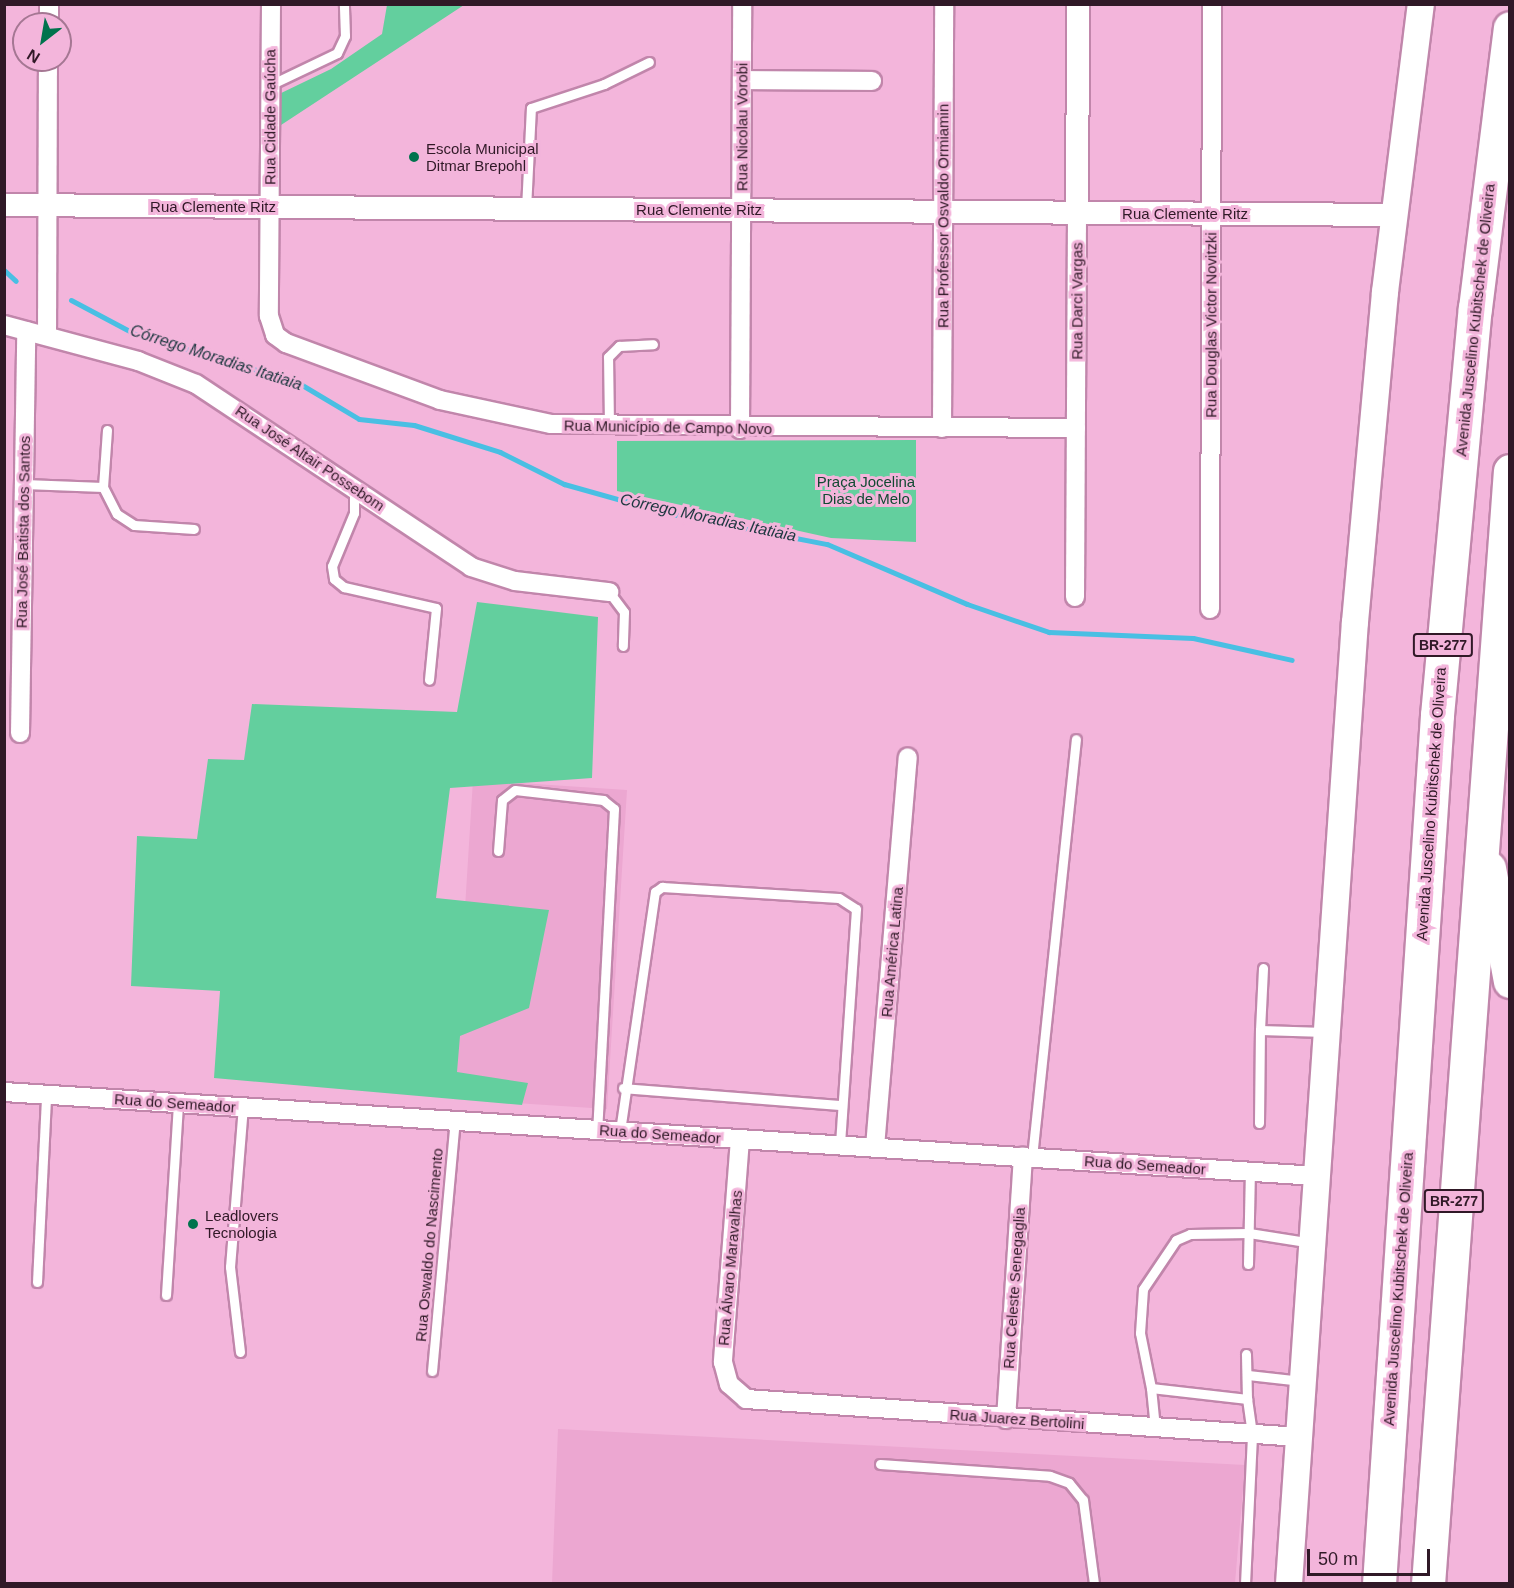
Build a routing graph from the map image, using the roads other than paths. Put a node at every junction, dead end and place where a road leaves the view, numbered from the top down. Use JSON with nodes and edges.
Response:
{"nodes":[{"id":1,"x":271,"y":4,"type":"edge"},
{"id":2,"x":344,"y":4,"type":"edge"},
{"id":3,"x":742,"y":4,"type":"edge"},
{"id":4,"x":944,"y":4,"type":"edge"},
{"id":5,"x":1078,"y":4,"type":"edge"},
{"id":6,"x":1212,"y":4,"type":"edge"},
{"id":7,"x":1421,"y":4,"type":"edge"},
{"id":8,"x":1509,"y":28,"type":"edge"},
{"id":9,"x":649,"y":62,"type":"dead end"},
{"id":10,"x":48,"y":72,"type":"edge"},
{"id":11,"x":742,"y":80,"type":"junction"},
{"id":12,"x":872,"y":81,"type":"dead end"},
{"id":13,"x":270,"y":86,"type":"junction"},
{"id":14,"x":4,"y":205,"type":"edge"},
{"id":15,"x":47,"y":206,"type":"junction"},
{"id":16,"x":270,"y":207,"type":"junction"},
{"id":17,"x":526,"y":209,"type":"junction"},
{"id":18,"x":741,"y":210,"type":"junction"},
{"id":19,"x":943,"y":212,"type":"junction"},
{"id":20,"x":1077,"y":213,"type":"junction"},
{"id":21,"x":1211,"y":214,"type":"junction"},
{"id":22,"x":1394,"y":215,"type":"junction"},
{"id":23,"x":4,"y":326,"type":"edge"},
{"id":24,"x":26,"y":331,"type":"junction"},
{"id":25,"x":275,"y":335,"type":"joint"},
{"id":26,"x":47,"y":336,"type":"junction"},
{"id":27,"x":653,"y":344,"type":"dead end"},
{"id":28,"x":609,"y":428,"type":"junction"},
{"id":29,"x":942,"y":428,"type":"junction"},
{"id":30,"x":1076,"y":428,"type":"junction"},
{"id":31,"x":741,"y":429,"type":"junction"},
{"id":32,"x":107,"y":430,"type":"dead end"},
{"id":33,"x":1509,"y":471,"type":"edge"},
{"id":34,"x":24,"y":484,"type":"junction"},
{"id":35,"x":103,"y":487,"type":"junction"},
{"id":36,"x":354,"y":488,"type":"junction"},
{"id":37,"x":1507,"y":522,"type":"edge"},
{"id":38,"x":194,"y":529,"type":"dead end"},
{"id":39,"x":609,"y":592,"type":"joint"},
{"id":40,"x":1075,"y":597,"type":"dead end"},
{"id":41,"x":1210,"y":609,"type":"dead end"},
{"id":42,"x":623,"y":646,"type":"dead end"},
{"id":43,"x":1509,"y":663,"type":"edge"},
{"id":44,"x":429,"y":680,"type":"dead end"},
{"id":45,"x":1489,"y":697,"type":"junction"},
{"id":46,"x":20,"y":733,"type":"dead end"},
{"id":47,"x":1076,"y":739,"type":"dead end"},
{"id":48,"x":908,"y":757,"type":"dead end"},
{"id":49,"x":1480,"y":819,"type":"junction"},
{"id":50,"x":498,"y":851,"type":"dead end"},
{"id":51,"x":1263,"y":968,"type":"dead end"},
{"id":52,"x":1509,"y":981,"type":"edge"},
{"id":53,"x":1260,"y":1030,"type":"junction"},
{"id":54,"x":1325,"y":1032,"type":"junction"},
{"id":55,"x":623,"y":1088,"type":"junction"},
{"id":56,"x":4,"y":1092,"type":"edge"},
{"id":57,"x":46,"y":1095,"type":"junction"},
{"id":58,"x":178,"y":1103,"type":"junction"},
{"id":59,"x":841,"y":1105,"type":"junction"},
{"id":60,"x":243,"y":1107,"type":"junction"},
{"id":61,"x":455,"y":1120,"type":"junction"},
{"id":62,"x":1259,"y":1123,"type":"dead end"},
{"id":63,"x":597,"y":1130,"type":"junction"},
{"id":64,"x":620,"y":1131,"type":"junction"},
{"id":65,"x":740,"y":1139,"type":"junction"},
{"id":66,"x":840,"y":1145,"type":"junction"},
{"id":67,"x":875,"y":1147,"type":"junction"},
{"id":68,"x":1028,"y":1157,"type":"junction"},
{"id":69,"x":1250,"y":1171,"type":"junction"},
{"id":70,"x":1316,"y":1176,"type":"junction"},
{"id":71,"x":1249,"y":1233,"type":"junction"},
{"id":72,"x":1311,"y":1243,"type":"junction"},
{"id":73,"x":1248,"y":1264,"type":"dead end"},
{"id":74,"x":37,"y":1282,"type":"dead end"},
{"id":75,"x":166,"y":1295,"type":"dead end"},
{"id":76,"x":240,"y":1352,"type":"dead end"},
{"id":77,"x":1246,"y":1354,"type":"dead end"},
{"id":78,"x":432,"y":1371,"type":"dead end"},
{"id":79,"x":1248,"y":1375,"type":"junction"},
{"id":80,"x":1303,"y":1381,"type":"junction"},
{"id":81,"x":1151,"y":1388,"type":"junction"},
{"id":82,"x":737,"y":1393,"type":"joint"},
{"id":83,"x":1247,"y":1399,"type":"junction"},
{"id":84,"x":1006,"y":1419,"type":"junction"},
{"id":85,"x":1155,"y":1428,"type":"junction"},
{"id":86,"x":1252,"y":1434,"type":"junction"},
{"id":87,"x":1299,"y":1437,"type":"junction"},
{"id":88,"x":880,"y":1464,"type":"dead end"},
{"id":89,"x":1094,"y":1584,"type":"edge"},
{"id":90,"x":1245,"y":1584,"type":"edge"},
{"id":91,"x":1289,"y":1584,"type":"edge"},
{"id":92,"x":1379,"y":1584,"type":"edge"},
{"id":93,"x":1428,"y":1584,"type":"edge"}],
"edges":[{"from":1,"to":13,"type":"street","name":"Rua Cidade Gaúcha"},
{"from":2,"to":13,"type":"lane"},
{"from":3,"to":11,"type":"street","name":"Rua Nicolau Vorobi"},
{"from":4,"to":19,"type":"street","name":"Rua Professor Osvaldo Ormiamin"},
{"from":5,"to":20,"type":"street","name":"Rua Darci Vargas"},
{"from":6,"to":21,"type":"street","name":"Rua Douglas Victor Novitzki"},
{"from":7,"to":22,"type":"main road"},
{"from":8,"to":92,"type":"highway","name":"Avenida Juscelino Kubitschek de Oliveira","number":"BR-277"},
{"from":9,"to":17,"type":"lane"},
{"from":10,"to":15,"type":"street"},
{"from":11,"to":12,"type":"street"},
{"from":11,"to":18,"type":"street","name":"Rua Nicolau Vorobi"},
{"from":13,"to":16,"type":"street","name":"Rua Cidade Gaúcha"},
{"from":14,"to":15,"type":"street","name":"Rua Clemente Ritz"},
{"from":15,"to":16,"type":"street","name":"Rua Clemente Ritz"},
{"from":15,"to":26,"type":"street"},
{"from":16,"to":17,"type":"street","name":"Rua Clemente Ritz"},
{"from":16,"to":25,"type":"street","name":"Rua Cidade Gaúcha"},
{"from":17,"to":18,"type":"street","name":"Rua Clemente Ritz"},
{"from":18,"to":19,"type":"street","name":"Rua Clemente Ritz"},
{"from":18,"to":31,"type":"street","name":"Rua Nicolau Vorobi"},
{"from":19,"to":20,"type":"street","name":"Rua Clemente Ritz"},
{"from":19,"to":29,"type":"street","name":"Rua Professor Osvaldo Ormiamin"},
{"from":20,"to":21,"type":"street","name":"Rua Clemente Ritz"},
{"from":20,"to":30,"type":"street","name":"Rua Darci Vargas"},
{"from":21,"to":22,"type":"street","name":"Rua Clemente Ritz"},
{"from":21,"to":41,"type":"street","name":"Rua Douglas Victor Novitzki"},
{"from":22,"to":54,"type":"main road"},
{"from":23,"to":24,"type":"street","name":"Rua José Altair Possebom"},
{"from":24,"to":26,"type":"street","name":"Rua José Altair Possebom"},
{"from":24,"to":34,"type":"street","name":"Rua José Batista dos Santos"},
{"from":25,"to":28,"type":"street","name":"Rua Município de Campo Novo"},
{"from":26,"to":36,"type":"street","name":"Rua José Altair Possebom"},
{"from":27,"to":28,"type":"lane"},
{"from":28,"to":31,"type":"street","name":"Rua Município de Campo Novo"},
{"from":29,"to":30,"type":"street","name":"Rua Município de Campo Novo"},
{"from":29,"to":31,"type":"street","name":"Rua Município de Campo Novo"},
{"from":30,"to":40,"type":"street","name":"Rua Darci Vargas"},
{"from":32,"to":35,"type":"lane"},
{"from":33,"to":37,"type":"highway","number":"BR-277"},
{"from":34,"to":35,"type":"lane"},
{"from":34,"to":46,"type":"street","name":"Rua José Batista dos Santos"},
{"from":35,"to":38,"type":"lane"},
{"from":36,"to":39,"type":"street","name":"Rua José Altair Possebom"},
{"from":36,"to":44,"type":"lane"},
{"from":37,"to":45,"type":"highway","number":"BR-277"},
{"from":39,"to":42,"type":"lane"},
{"from":43,"to":45,"type":"highway"},
{"from":45,"to":49,"type":"highway","number":"BR-277"},
{"from":47,"to":68,"type":"lane"},
{"from":48,"to":67,"type":"street","name":"Rua América Latina"},
{"from":49,"to":52,"type":"highway"},
{"from":49,"to":93,"type":"highway","number":"BR-277"},
{"from":50,"to":63,"type":"lane"},
{"from":51,"to":53,"type":"lane"},
{"from":53,"to":54,"type":"lane"},
{"from":53,"to":62,"type":"lane"},
{"from":54,"to":70,"type":"main road"},
{"from":55,"to":59,"type":"lane"},
{"from":55,"to":59,"type":"lane"},
{"from":55,"to":64,"type":"lane"},
{"from":56,"to":57,"type":"street","name":"Rua do Semeador"},
{"from":57,"to":58,"type":"street","name":"Rua do Semeador"},
{"from":57,"to":74,"type":"lane"},
{"from":58,"to":60,"type":"street","name":"Rua do Semeador"},
{"from":58,"to":75,"type":"lane"},
{"from":59,"to":66,"type":"lane"},
{"from":60,"to":61,"type":"street","name":"Rua do Semeador"},
{"from":60,"to":76,"type":"lane"},
{"from":61,"to":63,"type":"street","name":"Rua do Semeador"},
{"from":61,"to":78,"type":"lane","name":"Rua Oswaldo do Nascimento"},
{"from":63,"to":64,"type":"street","name":"Rua do Semeador"},
{"from":64,"to":65,"type":"street","name":"Rua do Semeador"},
{"from":65,"to":66,"type":"street","name":"Rua do Semeador"},
{"from":65,"to":82,"type":"street","name":"Rua Álvaro Maravalhas"},
{"from":66,"to":67,"type":"street","name":"Rua do Semeador"},
{"from":67,"to":68,"type":"street","name":"Rua do Semeador"},
{"from":68,"to":69,"type":"street","name":"Rua do Semeador"},
{"from":68,"to":84,"type":"street","name":"Rua Celeste Senegaglia"},
{"from":69,"to":70,"type":"street","name":"Rua do Semeador"},
{"from":69,"to":71,"type":"lane"},
{"from":70,"to":72,"type":"main road"},
{"from":71,"to":72,"type":"lane"},
{"from":71,"to":73,"type":"lane"},
{"from":71,"to":81,"type":"lane"},
{"from":72,"to":80,"type":"main road"},
{"from":77,"to":79,"type":"lane"},
{"from":79,"to":80,"type":"lane"},
{"from":79,"to":83,"type":"lane"},
{"from":80,"to":87,"type":"main road"},
{"from":81,"to":83,"type":"lane"},
{"from":81,"to":85,"type":"lane"},
{"from":82,"to":84,"type":"street","name":"Rua Juarez Bertolini"},
{"from":83,"to":86,"type":"lane"},
{"from":84,"to":85,"type":"street","name":"Rua Juarez Bertolini"},
{"from":85,"to":86,"type":"street","name":"Rua Juarez Bertolini"},
{"from":86,"to":87,"type":"street","name":"Rua Juarez Bertolini"},
{"from":86,"to":90,"type":"lane"},
{"from":87,"to":91,"type":"main road"},
{"from":88,"to":89,"type":"lane"}]}
